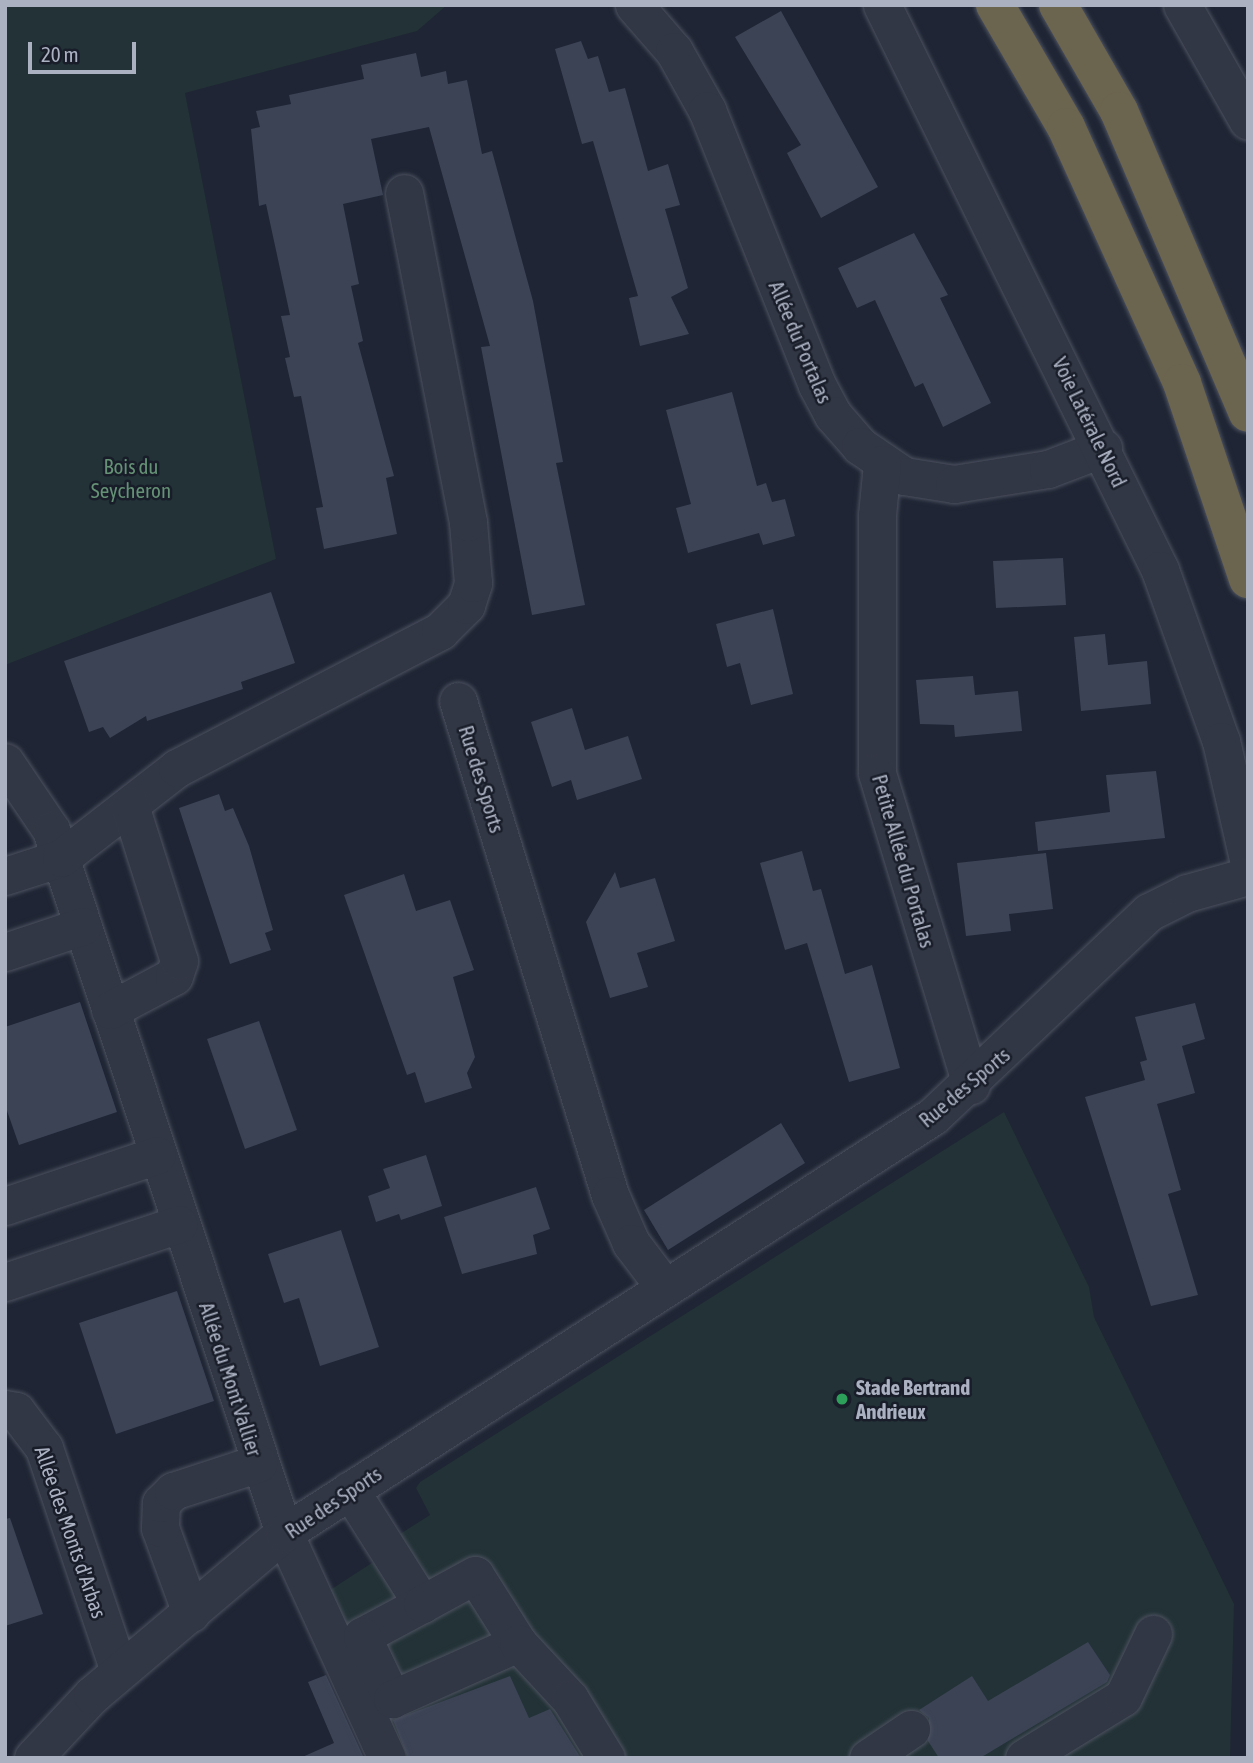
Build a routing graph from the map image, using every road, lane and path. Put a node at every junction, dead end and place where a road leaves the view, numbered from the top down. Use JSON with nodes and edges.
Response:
{"nodes":[{"id":1,"x":634,"y":5,"type":"edge"},
{"id":2,"x":882,"y":5,"type":"edge"},
{"id":3,"x":995,"y":5,"type":"edge"},
{"id":4,"x":1058,"y":5,"type":"edge"},
{"id":5,"x":1182,"y":5,"type":"edge"},
{"id":6,"x":1248,"y":121,"type":"edge"},
{"id":7,"x":404,"y":193,"type":"dead end"},
{"id":8,"x":1248,"y":413,"type":"edge"},
{"id":9,"x":1103,"y":448,"type":"junction"},
{"id":10,"x":882,"y":464,"type":"junction"},
{"id":11,"x":1248,"y":579,"type":"edge"},
{"id":12,"x":457,"y":701,"type":"dead end"},
{"id":13,"x":5,"y":762,"type":"edge"},
{"id":14,"x":130,"y":806,"type":"junction"},
{"id":15,"x":61,"y":858,"type":"junction"},
{"id":16,"x":1248,"y":859,"type":"edge"},
{"id":17,"x":5,"y":876,"type":"edge"},
{"id":18,"x":1248,"y":876,"type":"edge"},
{"id":19,"x":83,"y":926,"type":"junction"},
{"id":20,"x":5,"y":952,"type":"edge"},
{"id":21,"x":110,"y":1010,"type":"junction"},
{"id":22,"x":971,"y":1085,"type":"junction"},
{"id":23,"x":157,"y":1155,"type":"junction"},
{"id":24,"x":5,"y":1206,"type":"edge"},
{"id":25,"x":179,"y":1224,"type":"junction"},
{"id":26,"x":5,"y":1282,"type":"edge"},
{"id":27,"x":665,"y":1288,"type":"junction"},
{"id":28,"x":5,"y":1409,"type":"edge"},
{"id":29,"x":259,"y":1463,"type":"junction"},
{"id":30,"x":349,"y":1490,"type":"junction"},
{"id":31,"x":284,"y":1533,"type":"junction"},
{"id":32,"x":422,"y":1604,"type":"junction"},
{"id":33,"x":191,"y":1613,"type":"junction"},
{"id":34,"x":1153,"y":1634,"type":"dead end"},
{"id":35,"x":518,"y":1643,"type":"junction"},
{"id":36,"x":119,"y":1671,"type":"junction"},
{"id":37,"x":911,"y":1729,"type":"dead end"},
{"id":38,"x":33,"y":1758,"type":"edge"},
{"id":39,"x":387,"y":1758,"type":"edge"},
{"id":40,"x":606,"y":1758,"type":"edge"},
{"id":41,"x":868,"y":1758,"type":"edge"},
{"id":42,"x":1024,"y":1758,"type":"edge"}],
"edges":[{"from":1,"to":10,"type":"street","name":"Allée du Portalas"},
{"from":2,"to":9,"type":"street","name":"Voie Latérale Nord"},
{"from":3,"to":11,"type":"highway"},
{"from":4,"to":8,"type":"highway"},
{"from":5,"to":6,"type":"street"},
{"from":7,"to":14,"type":"street"},
{"from":9,"to":10,"type":"street","name":"Allée du Portalas"},
{"from":9,"to":16,"type":"street","name":"Voie Latérale Nord"},
{"from":10,"to":22,"type":"street","name":"Petite Allée du Portalas"},
{"from":12,"to":27,"type":"street","name":"Rue des Sports"},
{"from":13,"to":15,"type":"street","name":"Allée du Mont Vallier"},
{"from":14,"to":15,"type":"street"},
{"from":14,"to":21,"type":"street"},
{"from":15,"to":17,"type":"street"},
{"from":15,"to":19,"type":"street","name":"Allée du Mont Vallier"},
{"from":18,"to":22,"type":"street","name":"Rue des Sports"},
{"from":19,"to":20,"type":"street"},
{"from":19,"to":21,"type":"street","name":"Allée du Mont Vallier"},
{"from":21,"to":23,"type":"street","name":"Allée du Mont Vallier"},
{"from":22,"to":27,"type":"street","name":"Rue des Sports"},
{"from":23,"to":24,"type":"street"},
{"from":23,"to":25,"type":"street","name":"Allée du Mont Vallier"},
{"from":25,"to":26,"type":"street"},
{"from":25,"to":29,"type":"street","name":"Allée du Mont Vallier"},
{"from":27,"to":30,"type":"street","name":"Rue des Sports"},
{"from":28,"to":36,"type":"street","name":"Allée des Monts d'Arbas"},
{"from":29,"to":31,"type":"street","name":"Allée du Mont Vallier"},
{"from":29,"to":33,"type":"street"},
{"from":30,"to":31,"type":"street","name":"Rue des Sports"},
{"from":30,"to":32,"type":"street"},
{"from":31,"to":33,"type":"street","name":"Rue des Sports"},
{"from":31,"to":39,"type":"street","name":"Allée du Mont Vallier"},
{"from":32,"to":35,"type":"street"},
{"from":32,"to":35,"type":"street"},
{"from":33,"to":36,"type":"street","name":"Rue des Sports"},
{"from":34,"to":42,"type":"street"},
{"from":35,"to":40,"type":"street"},
{"from":36,"to":38,"type":"street","name":"Rue des Sports"},
{"from":37,"to":41,"type":"street"}]}
